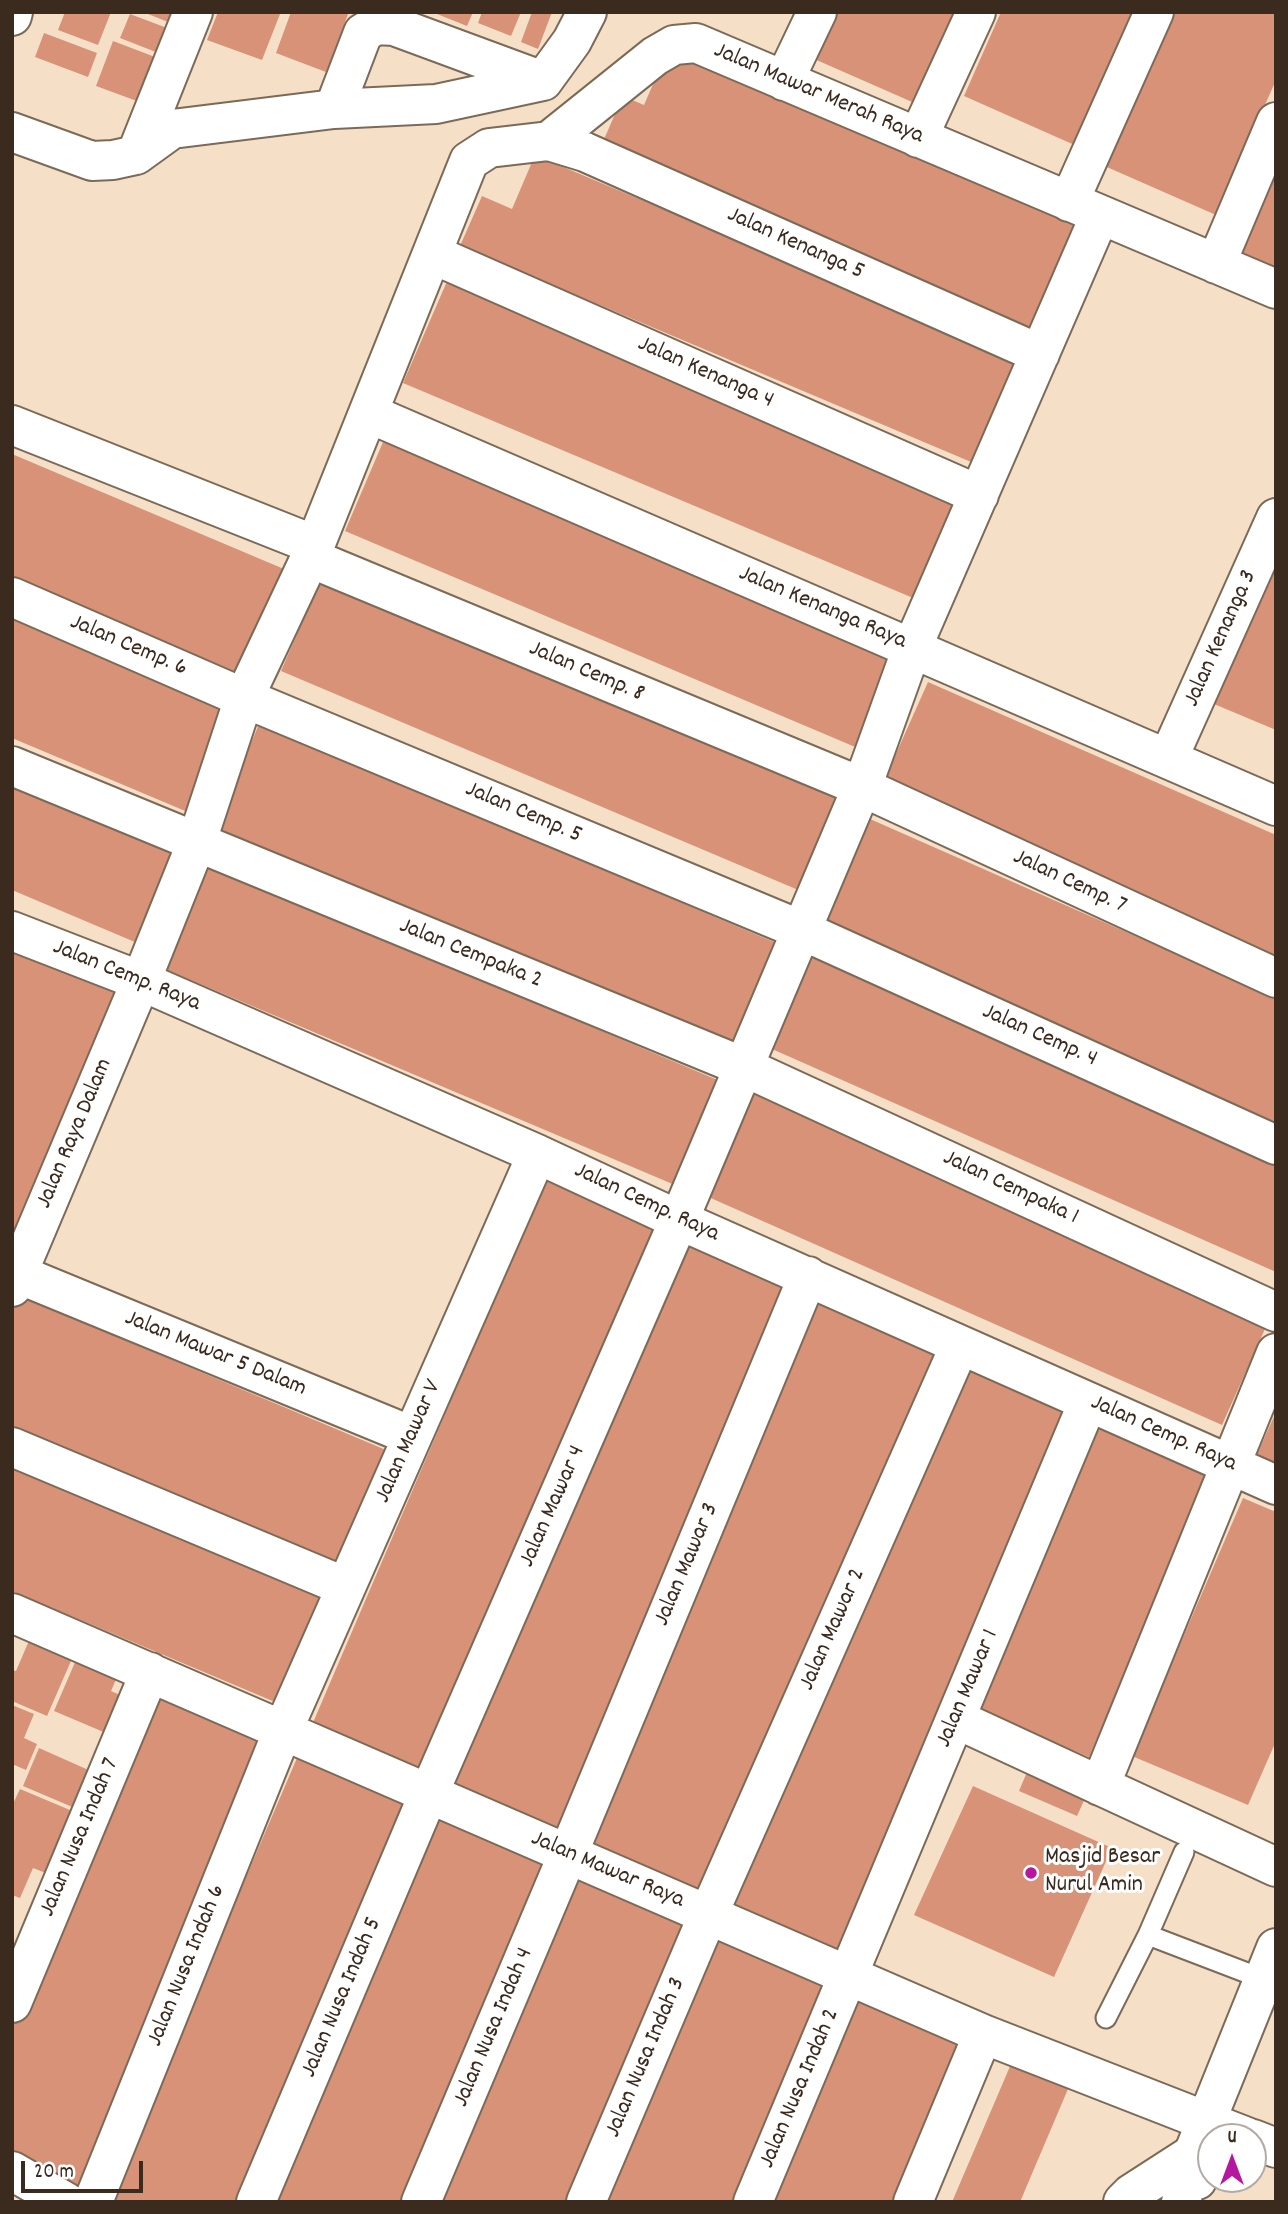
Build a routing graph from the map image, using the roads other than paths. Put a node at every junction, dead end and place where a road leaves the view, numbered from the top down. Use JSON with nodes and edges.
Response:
{"nodes":[{"id":1,"x":193,"y":12,"type":"edge"},
{"id":2,"x":587,"y":12,"type":"edge"},
{"id":3,"x":817,"y":12,"type":"edge"},
{"id":4,"x":976,"y":12,"type":"edge"},
{"id":5,"x":1154,"y":12,"type":"edge"},
{"id":6,"x":543,"y":81,"type":"junction"},
{"id":7,"x":784,"y":81,"type":"junction"},
{"id":8,"x":334,"y":108,"type":"junction"},
{"id":9,"x":1276,"y":122,"type":"edge"},
{"id":10,"x":12,"y":132,"type":"edge"},
{"id":11,"x":918,"y":138,"type":"junction"},
{"id":12,"x":549,"y":141,"type":"junction"},
{"id":13,"x":136,"y":155,"type":"junction"},
{"id":14,"x":1085,"y":208,"type":"junction"},
{"id":15,"x":432,"y":254,"type":"junction"},
{"id":16,"x":1216,"y":264,"type":"junction"},
{"id":17,"x":1276,"y":289,"type":"edge"},
{"id":18,"x":1041,"y":354,"type":"junction"},
{"id":19,"x":368,"y":413,"type":"junction"},
{"id":20,"x":12,"y":425,"type":"edge"},
{"id":21,"x":979,"y":495,"type":"junction"},
{"id":22,"x":1276,"y":518,"type":"edge"},
{"id":23,"x":313,"y":551,"type":"junction"},
{"id":24,"x":12,"y":597,"type":"edge"},
{"id":25,"x":912,"y":648,"type":"junction"},
{"id":26,"x":244,"y":698,"type":"junction"},
{"id":27,"x":1168,"y":760,"type":"junction"},
{"id":28,"x":12,"y":766,"type":"edge"},
{"id":29,"x":862,"y":787,"type":"junction"},
{"id":30,"x":1276,"y":806,"type":"edge"},
{"id":31,"x":195,"y":844,"type":"junction"},
{"id":32,"x":802,"y":930,"type":"junction"},
{"id":33,"x":12,"y":931,"type":"edge"},
{"id":34,"x":1276,"y":978,"type":"edge"},
{"id":35,"x":141,"y":981,"type":"junction"},
{"id":36,"x":744,"y":1067,"type":"junction"},
{"id":37,"x":1276,"y":1145,"type":"edge"},
{"id":38,"x":537,"y":1154,"type":"junction"},
{"id":39,"x":679,"y":1220,"type":"junction"},
{"id":40,"x":808,"y":1276,"type":"junction"},
{"id":41,"x":15,"y":1280,"type":"edge"},
{"id":42,"x":1276,"y":1312,"type":"edge"},
{"id":43,"x":960,"y":1345,"type":"junction"},
{"id":44,"x":1276,"y":1353,"type":"edge"},
{"id":45,"x":1088,"y":1402,"type":"junction"},
{"id":46,"x":412,"y":1436,"type":"junction"},
{"id":47,"x":12,"y":1447,"type":"edge"},
{"id":48,"x":1231,"y":1466,"type":"junction"},
{"id":49,"x":1276,"y":1485,"type":"edge"},
{"id":50,"x":346,"y":1587,"type":"junction"},
{"id":51,"x":14,"y":1617,"type":"edge"},
{"id":52,"x":150,"y":1672,"type":"junction"},
{"id":53,"x":956,"y":1719,"type":"junction"},
{"id":54,"x":283,"y":1730,"type":"junction"},
{"id":55,"x":1100,"y":1786,"type":"junction"},
{"id":56,"x":429,"y":1793,"type":"junction"},
{"id":57,"x":1185,"y":1852,"type":"dead end"},
{"id":58,"x":568,"y":1854,"type":"junction"},
{"id":59,"x":1276,"y":1867,"type":"edge"},
{"id":60,"x":708,"y":1915,"type":"junction"},
{"id":61,"x":1148,"y":1935,"type":"junction"},
{"id":62,"x":1270,"y":1963,"type":"edge"},
{"id":63,"x":848,"y":1976,"type":"junction"},
{"id":64,"x":12,"y":2003,"type":"edge"},
{"id":65,"x":1106,"y":2018,"type":"dead end"},
{"id":66,"x":984,"y":2034,"type":"junction"},
{"id":67,"x":1205,"y":2123,"type":"edge"},
{"id":68,"x":1197,"y":2136,"type":"edge"},
{"id":69,"x":1197,"y":2139,"type":"edge"},
{"id":70,"x":1197,"y":2140,"type":"edge"},
{"id":71,"x":1197,"y":2144,"type":"edge"},
{"id":72,"x":12,"y":2171,"type":"edge"},
{"id":73,"x":66,"y":2202,"type":"edge"},
{"id":74,"x":93,"y":2202,"type":"edge"},
{"id":75,"x":256,"y":2202,"type":"edge"},
{"id":76,"x":421,"y":2202,"type":"edge"},
{"id":77,"x":586,"y":2202,"type":"edge"},
{"id":78,"x":753,"y":2202,"type":"edge"},
{"id":79,"x":913,"y":2202,"type":"edge"},
{"id":80,"x":1123,"y":2202,"type":"edge"},
{"id":81,"x":1157,"y":2202,"type":"edge"},
{"id":82,"x":1181,"y":2202,"type":"edge"}],
"edges":[{"from":1,"to":13,"type":"street"},
{"from":2,"to":6,"type":"street"},
{"from":3,"to":7,"type":"street"},
{"from":4,"to":11,"type":"street"},
{"from":5,"to":14,"type":"street","name":"Jalan Mawar 4"},
{"from":6,"to":8,"type":"street"},
{"from":6,"to":8,"type":"street"},
{"from":7,"to":11,"type":"street","name":"Jalan Mawar Merah Raya"},
{"from":7,"to":12,"type":"street","name":"Jalan Mawar Merah Raya"},
{"from":8,"to":13,"type":"street"},
{"from":9,"to":16,"type":"street"},
{"from":10,"to":13,"type":"street"},
{"from":11,"to":14,"type":"street","name":"Jalan Mawar Merah Raya"},
{"from":12,"to":15,"type":"street"},
{"from":12,"to":18,"type":"street","name":"Jalan Kenanga 5"},
{"from":14,"to":16,"type":"street","name":"Jalan Mawar Merah Raya"},
{"from":14,"to":18,"type":"street","name":"Jalan Mawar 4"},
{"from":15,"to":19,"type":"street","name":"Jalan Raya Dalam"},
{"from":15,"to":21,"type":"street","name":"Jalan Kenanga 4"},
{"from":16,"to":17,"type":"street","name":"Jalan Mawar Merah Raya"},
{"from":18,"to":21,"type":"street","name":"Jalan Mawar 4"},
{"from":19,"to":23,"type":"street","name":"Jalan Raya Dalam"},
{"from":19,"to":25,"type":"street","name":"Jalan Kenanga Raya"},
{"from":20,"to":23,"type":"street","name":"Jalan Cemp. 8"},
{"from":21,"to":25,"type":"street","name":"Jalan Mawar 4"},
{"from":22,"to":27,"type":"street","name":"Jalan Kenanga 3"},
{"from":23,"to":26,"type":"street","name":"Jalan Raya Dalam"},
{"from":23,"to":29,"type":"street","name":"Jalan Cemp. 8"},
{"from":24,"to":26,"type":"street","name":"Jalan Cemp. 6"},
{"from":25,"to":27,"type":"street","name":"Jalan Kenanga Raya"},
{"from":25,"to":29,"type":"street","name":"Jalan Mawar 4"},
{"from":26,"to":31,"type":"street","name":"Jalan Raya Dalam"},
{"from":26,"to":32,"type":"street","name":"Jalan Cemp. 5"},
{"from":27,"to":30,"type":"street","name":"Jalan Kenanga Raya"},
{"from":28,"to":31,"type":"street","name":"Jalan Cempaka 2"},
{"from":29,"to":32,"type":"street","name":"Jalan Mawar 4"},
{"from":29,"to":34,"type":"street","name":"Jalan Cemp. 7"},
{"from":31,"to":35,"type":"street","name":"Jalan Raya Dalam"},
{"from":31,"to":36,"type":"street","name":"Jalan Cempaka 2"},
{"from":32,"to":36,"type":"street","name":"Jalan Mawar 4"},
{"from":32,"to":37,"type":"street","name":"Jalan Cemp. 4"},
{"from":33,"to":35,"type":"street","name":"Jalan Cemp. Raya"},
{"from":35,"to":38,"type":"street","name":"Jalan Cemp. Raya"},
{"from":35,"to":41,"type":"street","name":"Jalan Raya Dalam"},
{"from":36,"to":39,"type":"street","name":"Jalan Mawar 4"},
{"from":36,"to":42,"type":"street","name":"Jalan Cempaka 1"},
{"from":38,"to":39,"type":"street","name":"Jalan Cemp. Raya"},
{"from":38,"to":46,"type":"street","name":"Jalan Mawar V"},
{"from":39,"to":40,"type":"street","name":"Jalan Cemp. Raya"},
{"from":39,"to":56,"type":"street","name":"Jalan Mawar 4"},
{"from":40,"to":43,"type":"street","name":"Jalan Cemp. Raya"},
{"from":40,"to":58,"type":"street","name":"Jalan Mawar 3"},
{"from":41,"to":46,"type":"street","name":"Jalan Mawar 5 Dalam"},
{"from":43,"to":45,"type":"street","name":"Jalan Cemp. Raya"},
{"from":43,"to":60,"type":"street","name":"Jalan Mawar 2"},
{"from":44,"to":48,"type":"street"},
{"from":45,"to":48,"type":"street","name":"Jalan Cemp. Raya"},
{"from":45,"to":53,"type":"street","name":"Jalan Mawar 1"},
{"from":46,"to":50,"type":"street","name":"Jalan Mawar V"},
{"from":47,"to":50,"type":"street"},
{"from":48,"to":49,"type":"street","name":"Jalan Cemp. Raya"},
{"from":48,"to":55,"type":"street"},
{"from":50,"to":54,"type":"street","name":"Jalan Mawar V"},
{"from":51,"to":52,"type":"street","name":"Jalan Mawar Raya"},
{"from":52,"to":54,"type":"street","name":"Jalan Mawar Raya"},
{"from":52,"to":64,"type":"street","name":"Jalan Nusa Indah 7"},
{"from":53,"to":55,"type":"street"},
{"from":53,"to":63,"type":"street","name":"Jalan Mawar 1"},
{"from":54,"to":56,"type":"street","name":"Jalan Mawar Raya"},
{"from":54,"to":74,"type":"street","name":"Jalan Nusa Indah 6"},
{"from":55,"to":59,"type":"street"},
{"from":56,"to":58,"type":"street","name":"Jalan Mawar Raya"},
{"from":56,"to":75,"type":"street","name":"Jalan Nusa Indah 5"},
{"from":57,"to":61,"type":"lane"},
{"from":58,"to":60,"type":"street","name":"Jalan Mawar Raya"},
{"from":58,"to":76,"type":"street","name":"Jalan Nusa Indah 4"},
{"from":60,"to":63,"type":"street","name":"Jalan Mawar Raya"},
{"from":60,"to":77,"type":"street","name":"Jalan Nusa Indah 3"},
{"from":61,"to":62,"type":"lane"},
{"from":61,"to":65,"type":"lane"},
{"from":62,"to":67,"type":"street"},
{"from":63,"to":66,"type":"street","name":"Jalan Mawar Raya"},
{"from":63,"to":78,"type":"street","name":"Jalan Nusa Indah 2"},
{"from":66,"to":68,"type":"street","name":"Jalan Mawar Raya"},
{"from":66,"to":79,"type":"street"},
{"from":69,"to":80,"type":"street"},
{"from":70,"to":81,"type":"street"},
{"from":71,"to":82,"type":"street"},
{"from":72,"to":73,"type":"street"}]}
